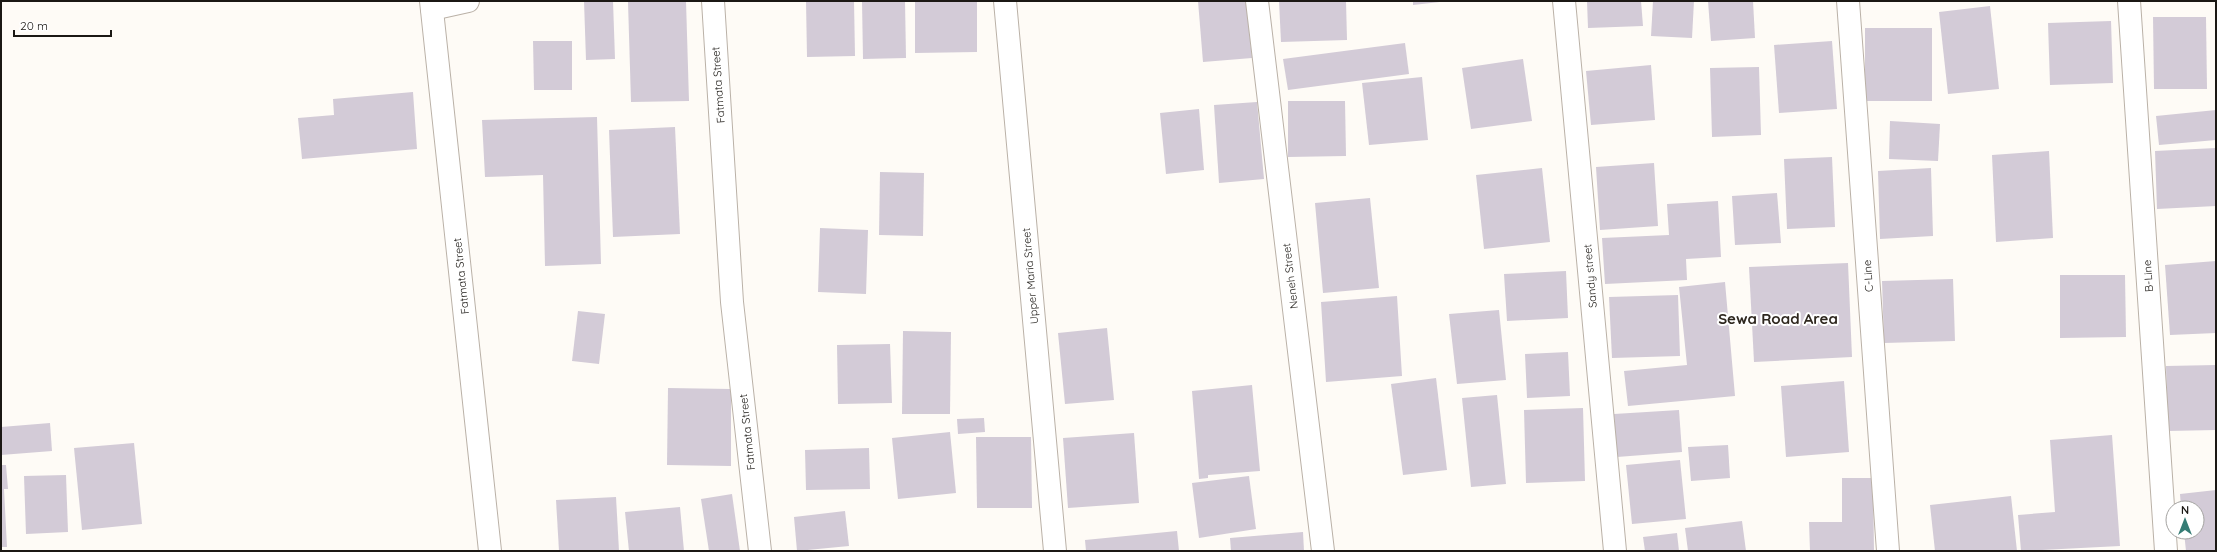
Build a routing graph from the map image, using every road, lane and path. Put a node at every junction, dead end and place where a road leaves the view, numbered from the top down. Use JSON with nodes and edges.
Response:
{"nodes":[{"id":1,"x":468,"y":1,"type":"edge"},
{"id":2,"x":713,"y":1,"type":"edge"},
{"id":3,"x":1005,"y":1,"type":"edge"},
{"id":4,"x":1257,"y":1,"type":"edge"},
{"id":5,"x":1564,"y":1,"type":"edge"},
{"id":6,"x":1848,"y":1,"type":"edge"},
{"id":7,"x":2129,"y":1,"type":"edge"},
{"id":8,"x":431,"y":5,"type":"edge"},
{"id":9,"x":490,"y":551,"type":"edge"},
{"id":10,"x":760,"y":551,"type":"edge"},
{"id":11,"x":1055,"y":551,"type":"edge"},
{"id":12,"x":1323,"y":551,"type":"edge"},
{"id":13,"x":1615,"y":551,"type":"edge"},
{"id":14,"x":1888,"y":551,"type":"edge"},
{"id":15,"x":2166,"y":551,"type":"edge"}],
"edges":[{"from":1,"to":8,"type":"street"},
{"from":2,"to":10,"type":"street","name":"Fatmata Street"},
{"from":3,"to":11,"type":"street","name":"Upper Maria Street"},
{"from":4,"to":12,"type":"street","name":"Neneh Street"},
{"from":5,"to":13,"type":"street","name":"Sandy street"},
{"from":6,"to":14,"type":"street","name":"C-Line"},
{"from":7,"to":15,"type":"street","name":"B-Line"},
{"from":8,"to":9,"type":"street","name":"Fatmata Street"}]}
